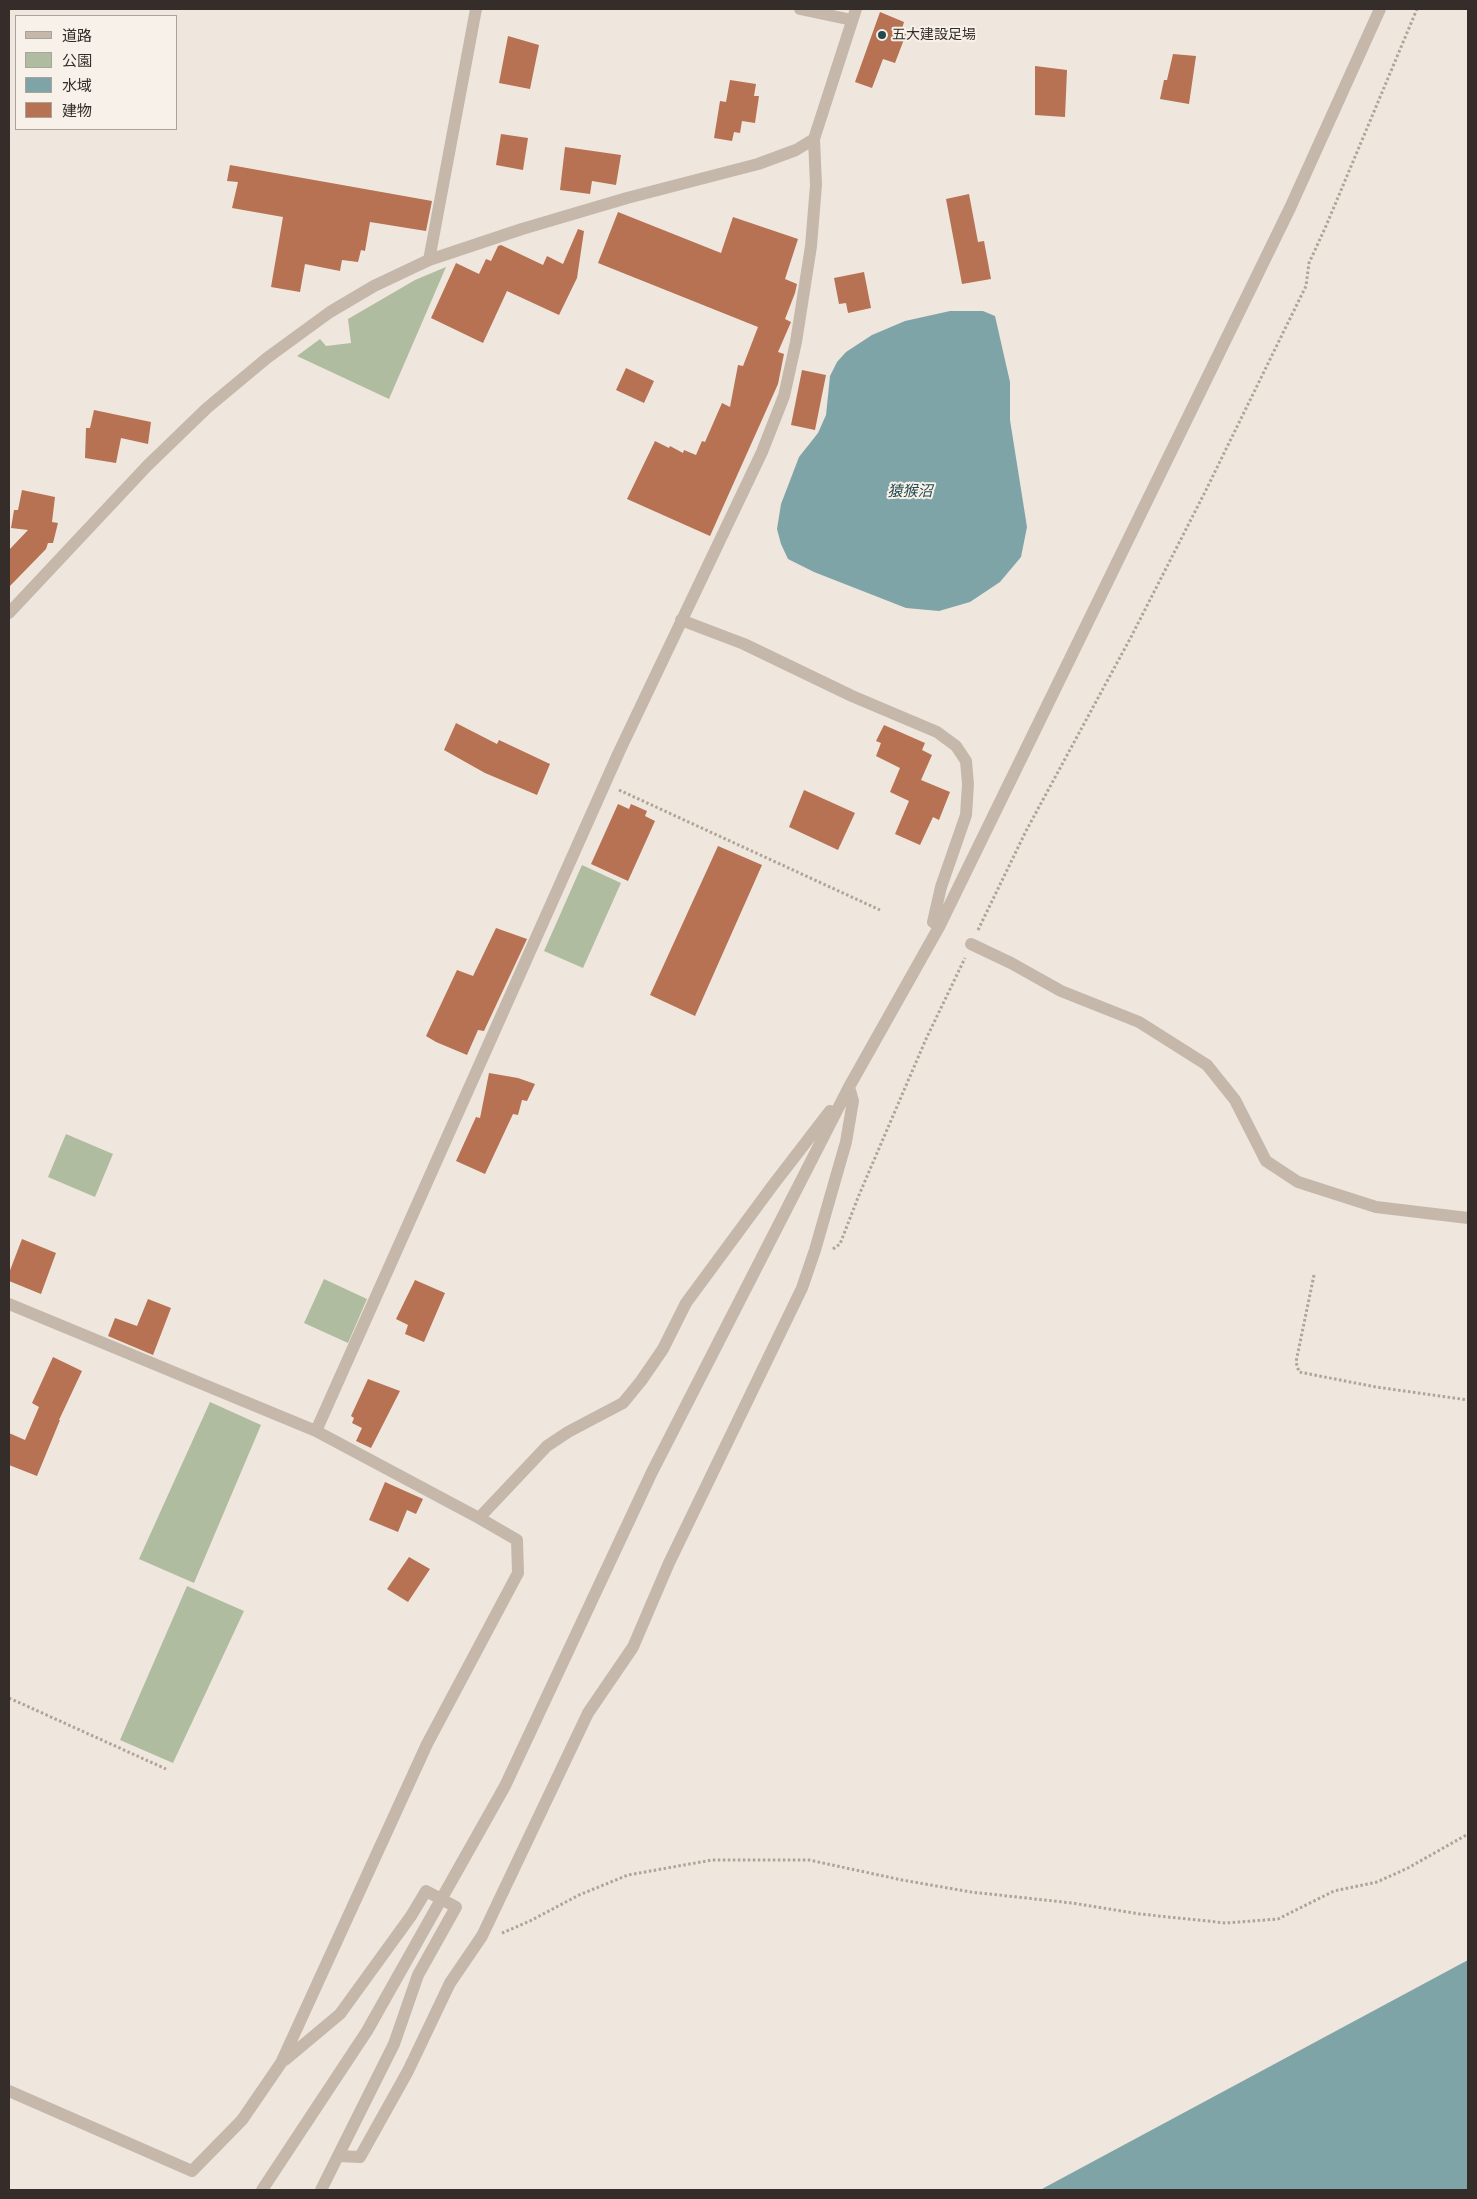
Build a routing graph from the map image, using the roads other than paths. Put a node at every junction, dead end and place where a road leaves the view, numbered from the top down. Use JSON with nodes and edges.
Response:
{"nodes":[{"id":1,"x":476,"y":9,"type":"edge"},
{"id":2,"x":800,"y":9,"type":"edge"},
{"id":3,"x":1380,"y":9,"type":"edge"},
{"id":4,"x":854,"y":14,"type":"edge"},
{"id":5,"x":814,"y":139,"type":"junction"},
{"id":6,"x":429,"y":260,"type":"junction"},
{"id":7,"x":9,"y":613,"type":"edge"},
{"id":8,"x":681,"y":620,"type":"junction"},
{"id":9,"x":939,"y":927,"type":"junction"},
{"id":10,"x":971,"y":944,"type":"road end"},
{"id":11,"x":849,"y":1087,"type":"junction"},
{"id":12,"x":1468,"y":1218,"type":"edge"},
{"id":13,"x":9,"y":1304,"type":"edge"},
{"id":14,"x":316,"y":1431,"type":"junction"},
{"id":15,"x":479,"y":1518,"type":"junction"},
{"id":16,"x":442,"y":1900,"type":"junction"},
{"id":17,"x":281,"y":2063,"type":"junction"},
{"id":18,"x":9,"y":2091,"type":"edge"},
{"id":19,"x":338,"y":2156,"type":"junction"},
{"id":20,"x":262,"y":2190,"type":"edge"},
{"id":21,"x":321,"y":2190,"type":"edge"}],
"edges":[{"from":1,"to":6,"type":"street"},
{"from":2,"to":4,"type":"street"},
{"from":3,"to":9,"type":"street"},
{"from":4,"to":5,"type":"street"},
{"from":5,"to":6,"type":"street"},
{"from":5,"to":8,"type":"street"},
{"from":6,"to":7,"type":"street"},
{"from":8,"to":9,"type":"street"},
{"from":8,"to":14,"type":"street"},
{"from":9,"to":11,"type":"street"},
{"from":10,"to":12,"type":"street"},
{"from":11,"to":15,"type":"street"},
{"from":11,"to":16,"type":"street"},
{"from":11,"to":19,"type":"street"},
{"from":13,"to":14,"type":"street"},
{"from":14,"to":15,"type":"street"},
{"from":15,"to":17,"type":"street"},
{"from":16,"to":17,"type":"street"},
{"from":16,"to":19,"type":"street"},
{"from":16,"to":20,"type":"street"},
{"from":17,"to":18,"type":"street"},
{"from":19,"to":21,"type":"street"}]}
